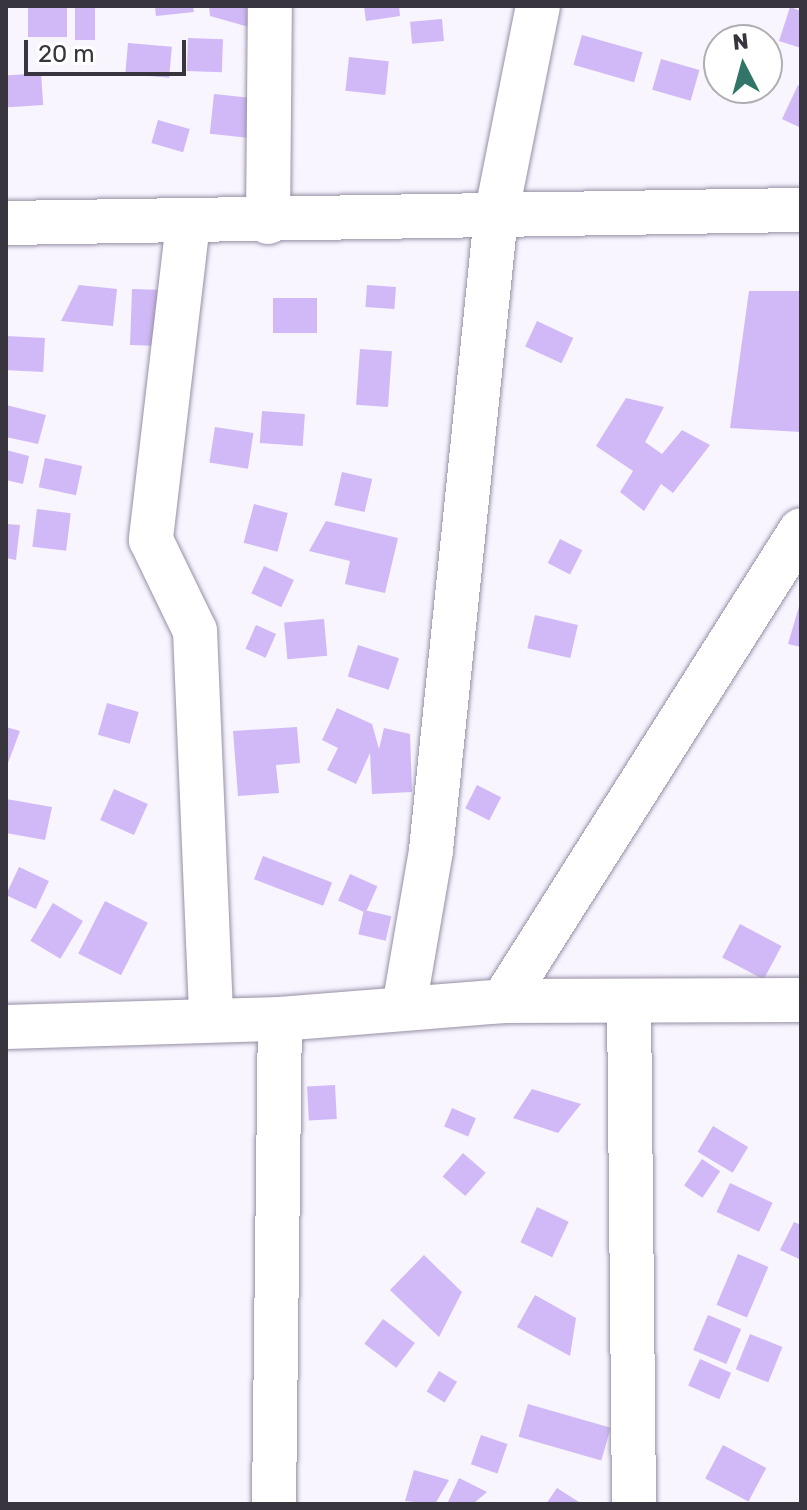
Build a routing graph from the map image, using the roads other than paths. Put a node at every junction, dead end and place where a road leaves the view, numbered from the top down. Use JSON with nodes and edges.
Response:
{"nodes":[{"id":1,"x":270,"y":6,"type":"edge"},
{"id":2,"x":538,"y":6,"type":"edge"},
{"id":3,"x":801,"y":210,"type":"edge"},
{"id":4,"x":496,"y":216,"type":"junction"},
{"id":5,"x":268,"y":222,"type":"junction"},
{"id":6,"x":6,"y":223,"type":"edge"},
{"id":7,"x":188,"y":223,"type":"junction"},
{"id":8,"x":801,"y":530,"type":"edge"},
{"id":9,"x":801,"y":1000,"type":"edge"},
{"id":10,"x":503,"y":1001,"type":"junction"},
{"id":11,"x":629,"y":1001,"type":"junction"},
{"id":12,"x":404,"y":1007,"type":"junction"},
{"id":13,"x":280,"y":1019,"type":"junction"},
{"id":14,"x":211,"y":1020,"type":"junction"},
{"id":15,"x":6,"y":1027,"type":"edge"},
{"id":16,"x":274,"y":1504,"type":"edge"},
{"id":17,"x":634,"y":1504,"type":"edge"}],
"edges":[{"from":1,"to":5,"type":"street"},
{"from":2,"to":4,"type":"street"},
{"from":3,"to":4,"type":"street"},
{"from":4,"to":5,"type":"street"},
{"from":4,"to":12,"type":"street"},
{"from":5,"to":7,"type":"street"},
{"from":6,"to":7,"type":"street"},
{"from":7,"to":14,"type":"street"},
{"from":8,"to":10,"type":"street"},
{"from":9,"to":11,"type":"street"},
{"from":10,"to":11,"type":"street"},
{"from":10,"to":12,"type":"street"},
{"from":11,"to":17,"type":"street"},
{"from":12,"to":13,"type":"street"},
{"from":13,"to":14,"type":"street"},
{"from":13,"to":16,"type":"street"},
{"from":14,"to":15,"type":"street"}]}
